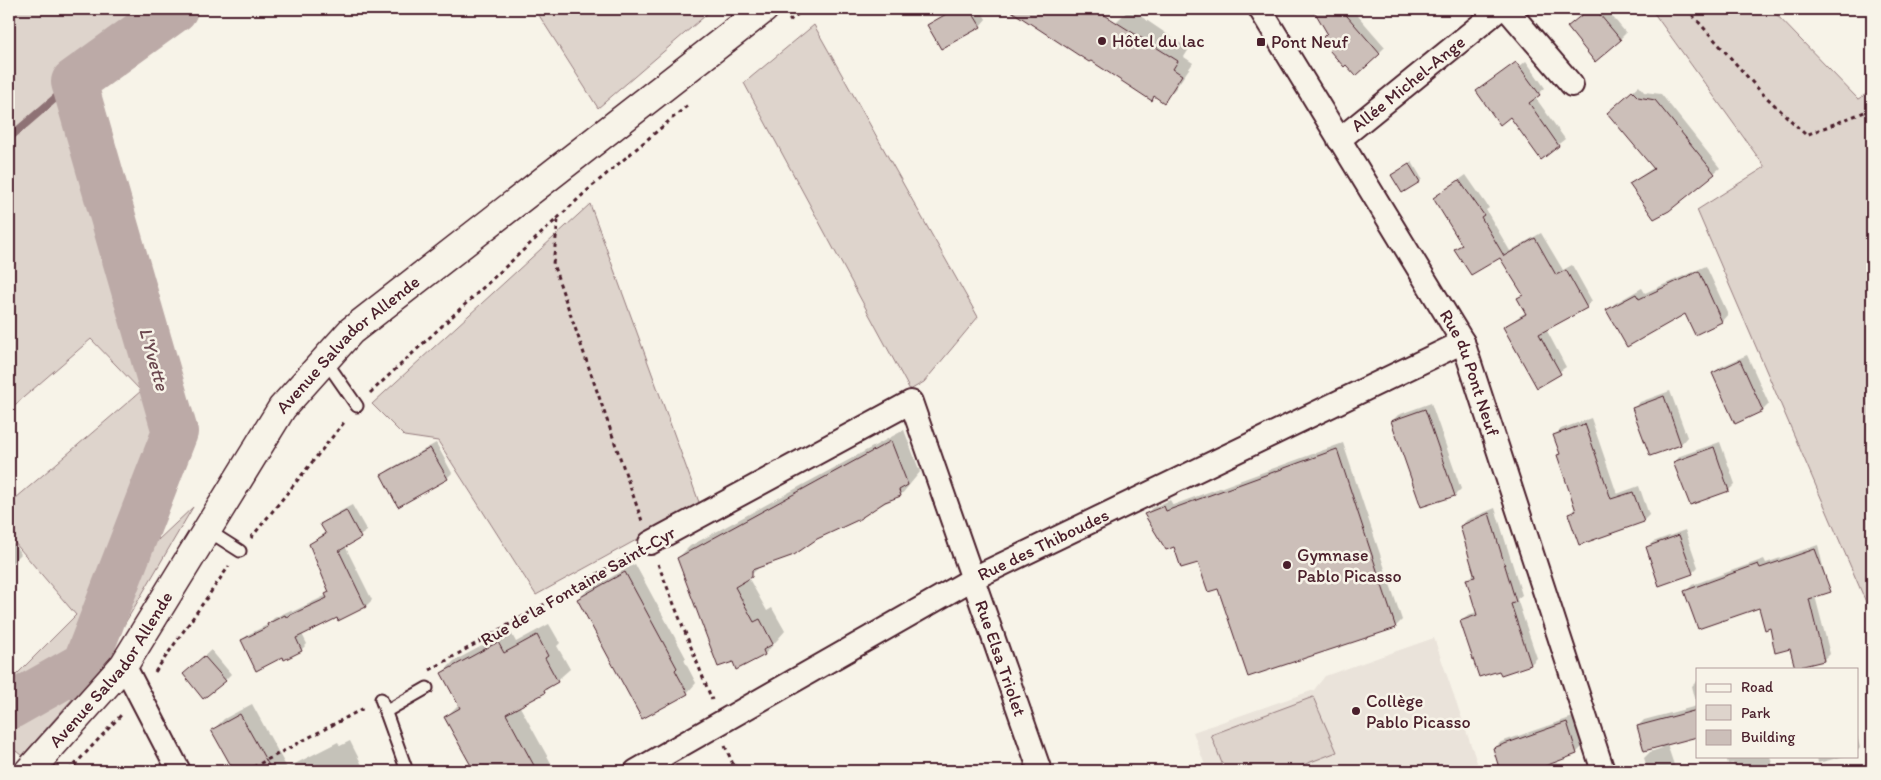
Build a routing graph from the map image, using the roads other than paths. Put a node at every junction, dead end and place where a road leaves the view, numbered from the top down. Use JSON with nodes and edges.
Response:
{"nodes":[{"id":1,"x":1260,"y":9,"type":"edge"},
{"id":2,"x":1500,"y":9,"type":"edge"},
{"id":3,"x":1507,"y":9,"type":"edge"},
{"id":4,"x":773,"y":18,"type":"edge"},
{"id":5,"x":1572,"y":85,"type":"dead end"},
{"id":6,"x":1339,"y":140,"type":"junction"},
{"id":7,"x":1463,"y":342,"type":"junction"},
{"id":8,"x":325,"y":360,"type":"junction"},
{"id":9,"x":911,"y":402,"type":"joint"},
{"id":10,"x":357,"y":406,"type":"road end"},
{"id":11,"x":207,"y":530,"type":"junction"},
{"id":12,"x":650,"y":543,"type":"road end"},
{"id":13,"x":240,"y":551,"type":"road end"},
{"id":14,"x":974,"y":578,"type":"junction"},
{"id":15,"x":124,"y":665,"type":"junction"},
{"id":16,"x":427,"y":688,"type":"dead end"},
{"id":17,"x":381,"y":699,"type":"road end"},
{"id":18,"x":386,"y":712,"type":"junction"},
{"id":19,"x":29,"y":771,"type":"edge"},
{"id":20,"x":179,"y":771,"type":"edge"},
{"id":21,"x":407,"y":771,"type":"edge"},
{"id":22,"x":636,"y":771,"type":"edge"},
{"id":23,"x":1040,"y":771,"type":"edge"},
{"id":24,"x":1604,"y":771,"type":"edge"}],
"edges":[{"from":1,"to":6,"type":"street","name":"Rue du Pont Neuf"},
{"from":2,"to":6,"type":"street","name":"Allée Michel-Ange"},
{"from":3,"to":5,"type":"street"},
{"from":4,"to":8,"type":"main road","name":"Avenue Salvador Allende"},
{"from":6,"to":7,"type":"street","name":"Rue du Pont Neuf"},
{"from":7,"to":14,"type":"street","name":"Rue des Thiboudes"},
{"from":7,"to":24,"type":"street","name":"Rue du Pont Neuf"},
{"from":8,"to":10,"type":"lane"},
{"from":8,"to":11,"type":"main road","name":"Avenue Salvador Allende"},
{"from":9,"to":12,"type":"street","name":"Rue de la Fontaine Saint-Cyr"},
{"from":9,"to":14,"type":"street","name":"Rue Elsa Triolet"},
{"from":11,"to":13,"type":"lane"},
{"from":11,"to":15,"type":"main road","name":"Avenue Salvador Allende"},
{"from":14,"to":22,"type":"street","name":"Rue des Thiboudes"},
{"from":14,"to":23,"type":"street","name":"Rue Elsa Triolet"},
{"from":15,"to":19,"type":"main road","name":"Avenue Salvador Allende"},
{"from":15,"to":20,"type":"street"},
{"from":16,"to":18,"type":"lane"},
{"from":17,"to":18,"type":"lane"},
{"from":18,"to":21,"type":"lane"}]}
